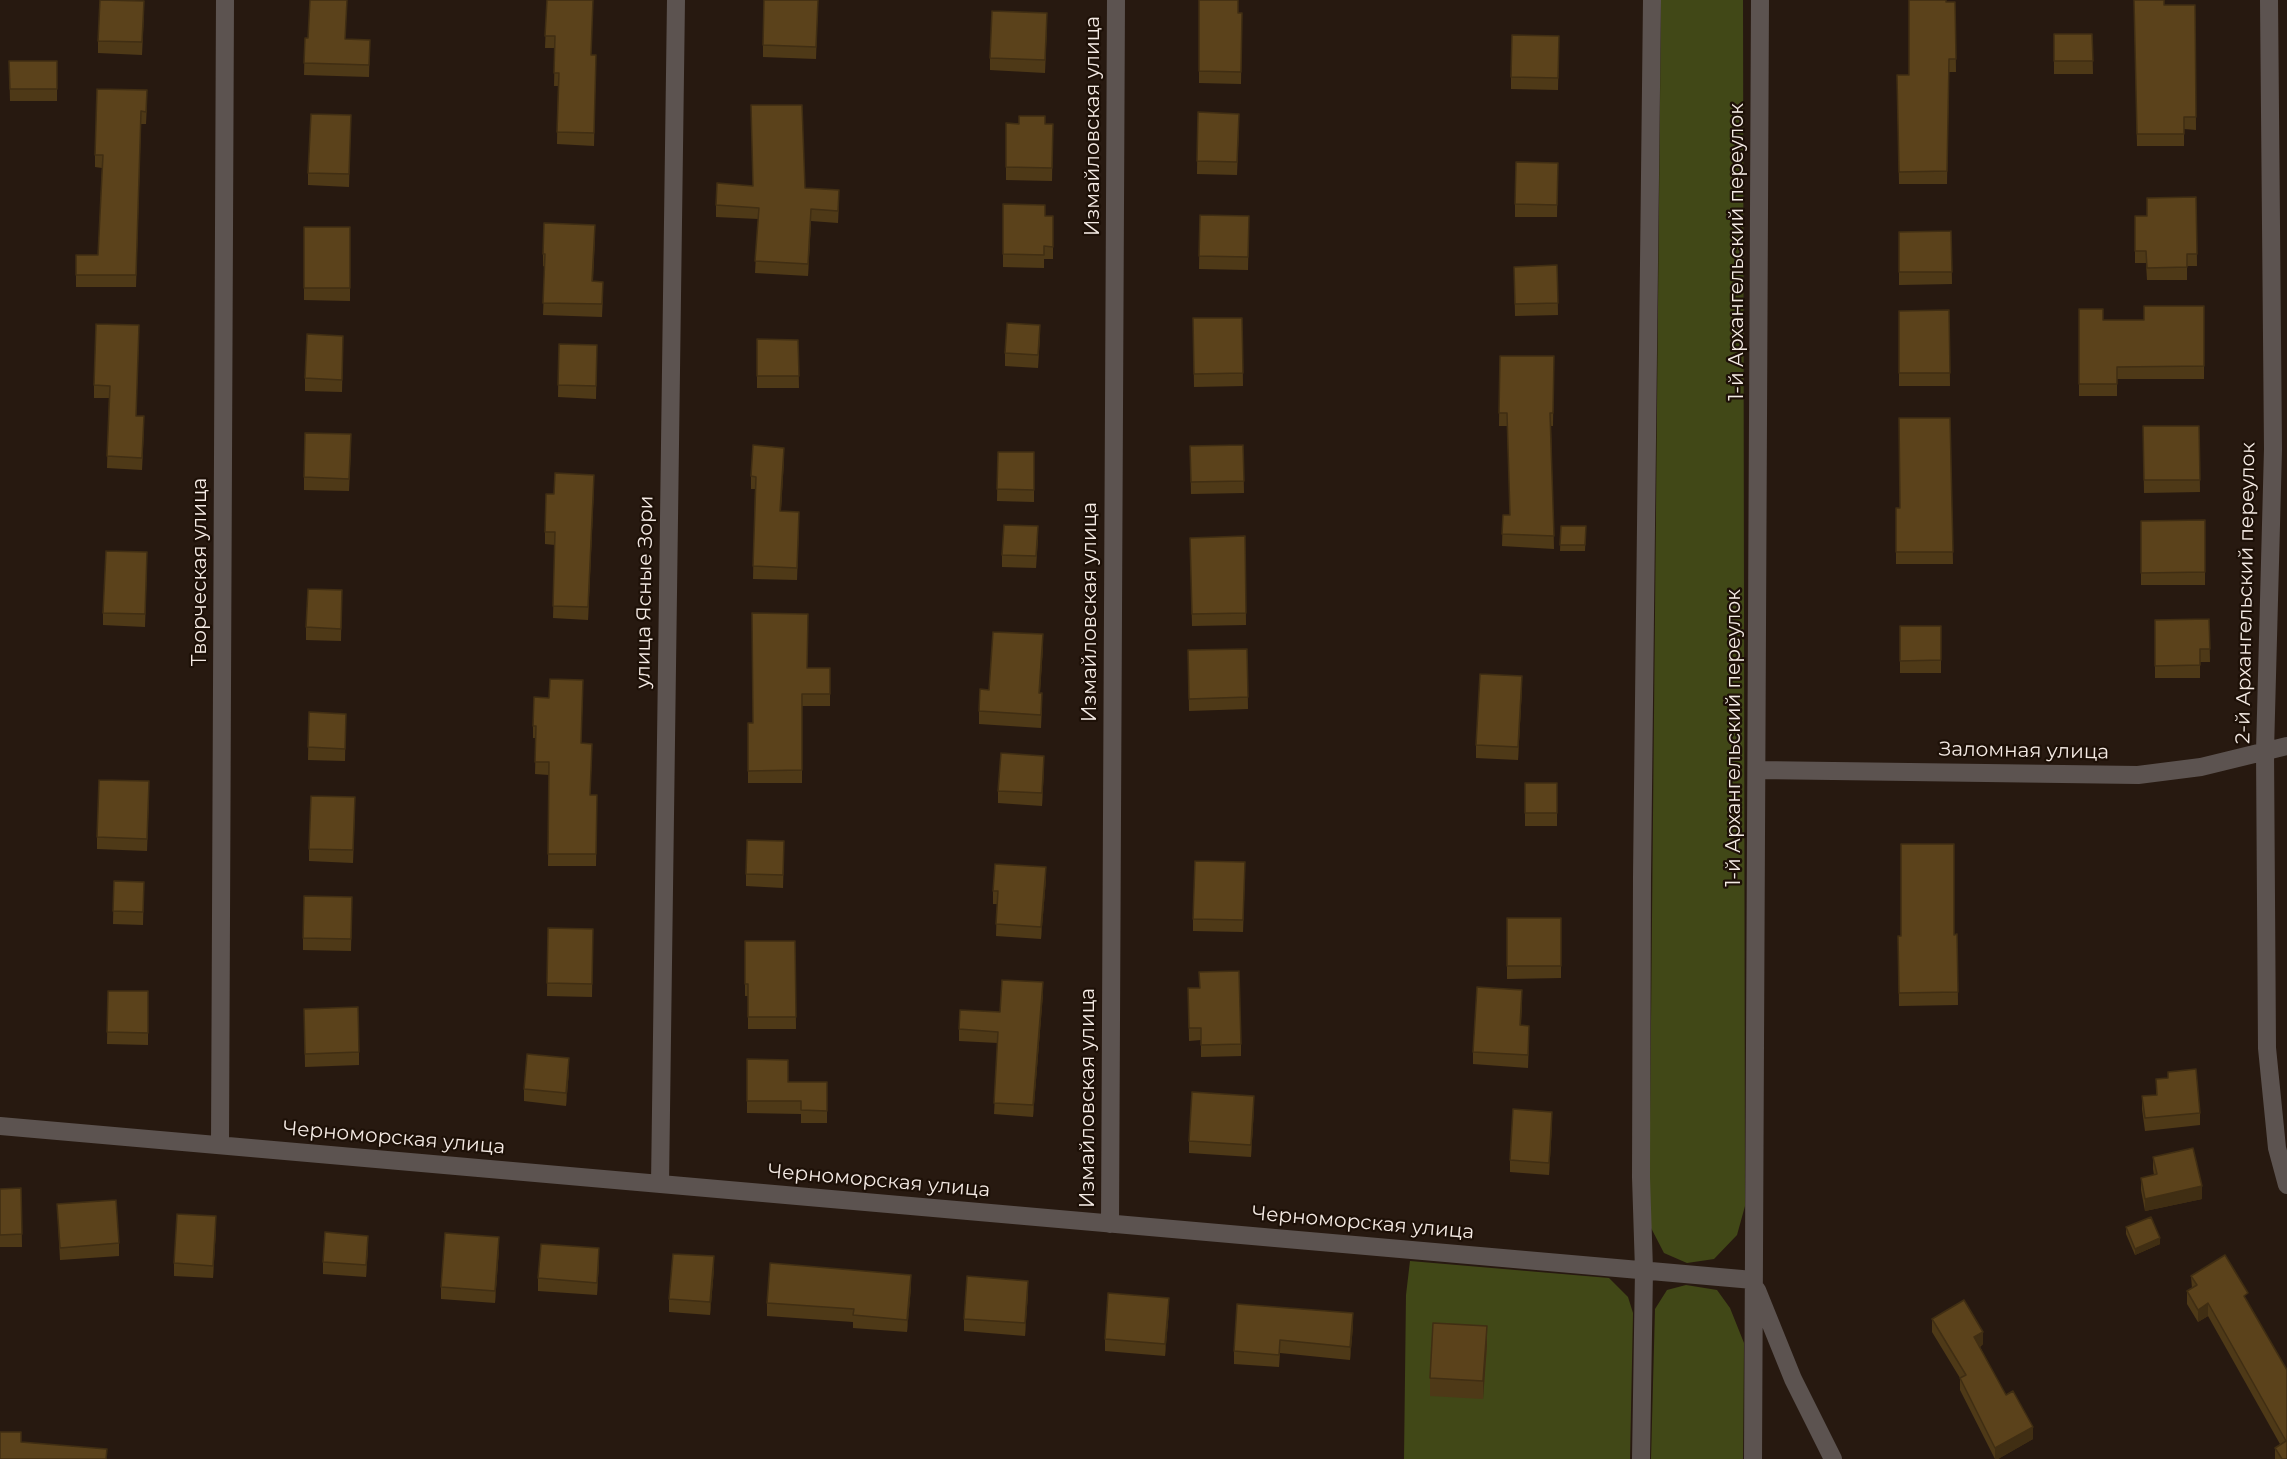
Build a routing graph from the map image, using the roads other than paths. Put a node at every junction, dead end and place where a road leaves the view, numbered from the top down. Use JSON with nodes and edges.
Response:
{"nodes":[{"id":1,"x":225,"y":0,"type":"edge"},
{"id":2,"x":676,"y":0,"type":"edge"},
{"id":3,"x":1116,"y":0,"type":"edge"},
{"id":4,"x":1652,"y":0,"type":"edge"},
{"id":5,"x":1760,"y":0,"type":"edge"},
{"id":6,"x":2269,"y":0,"type":"edge"},
{"id":7,"x":2287,"y":746,"type":"edge"},
{"id":8,"x":2265,"y":751,"type":"junction"},
{"id":9,"x":1757,"y":770,"type":"junction"},
{"id":10,"x":0,"y":1126,"type":"edge"},
{"id":11,"x":220,"y":1145,"type":"junction"},
{"id":12,"x":660,"y":1184,"type":"junction"},
{"id":13,"x":2287,"y":1185,"type":"edge"},
{"id":14,"x":1110,"y":1224,"type":"junction"},
{"id":15,"x":1644,"y":1270,"type":"junction"},
{"id":16,"x":1753,"y":1280,"type":"junction"},
{"id":17,"x":1641,"y":1459,"type":"edge"},
{"id":18,"x":1753,"y":1459,"type":"edge"},
{"id":19,"x":1833,"y":1459,"type":"edge"}],
"edges":[{"from":1,"to":11,"type":"street","name":"Творческая улица"},
{"from":2,"to":12,"type":"street","name":"улица Ясные Зори"},
{"from":3,"to":14,"type":"street","name":"Измайловская улица"},
{"from":4,"to":15,"type":"street"},
{"from":5,"to":9,"type":"street","name":"1-й Архангельский переулок"},
{"from":6,"to":8,"type":"street","name":"2-й Архангельский переулок"},
{"from":7,"to":8,"type":"street","name":"Заломная улица"},
{"from":8,"to":9,"type":"street","name":"Заломная улица"},
{"from":8,"to":13,"type":"street","name":"2-й Архангельский переулок"},
{"from":9,"to":16,"type":"street","name":"1-й Архангельский переулок"},
{"from":10,"to":11,"type":"street","name":"Черноморская улица"},
{"from":11,"to":12,"type":"street","name":"Черноморская улица"},
{"from":12,"to":14,"type":"street","name":"Черноморская улица"},
{"from":14,"to":15,"type":"street","name":"Черноморская улица"},
{"from":15,"to":16,"type":"street","name":"Черноморская улица"},
{"from":15,"to":17,"type":"street"},
{"from":16,"to":18,"type":"street"},
{"from":16,"to":19,"type":"street","name":"1-й Архангельский переулок"}]}
